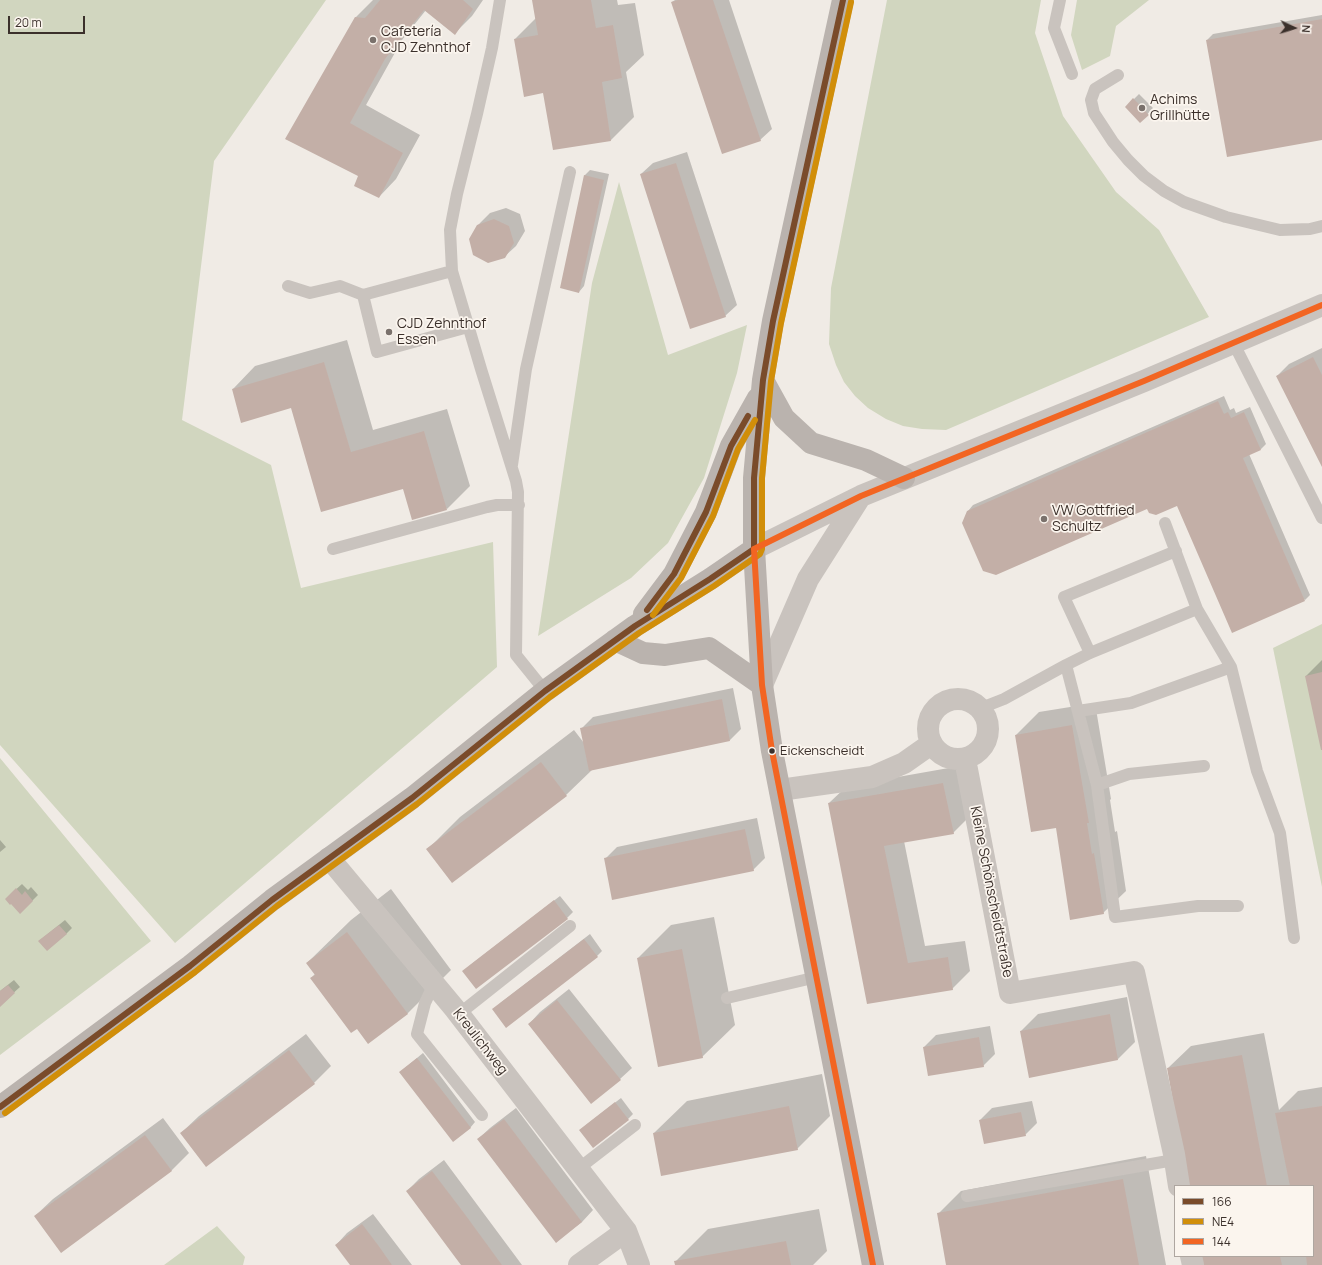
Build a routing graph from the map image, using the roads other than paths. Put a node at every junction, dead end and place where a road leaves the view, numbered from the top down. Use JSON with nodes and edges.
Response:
{"nodes":[{"id":1,"x":500,"y":0,"type":"edge"},
{"id":2,"x":843,"y":0,"type":"edge"},
{"id":3,"x":1060,"y":0,"type":"edge"},
{"id":4,"x":1072,"y":74,"type":"dead end"},
{"id":5,"x":1118,"y":75,"type":"dead end"},
{"id":6,"x":570,"y":172,"type":"dead end"},
{"id":7,"x":1322,"y":226,"type":"edge"},
{"id":8,"x":452,"y":270,"type":"junction"},
{"id":9,"x":288,"y":286,"type":"dead end"},
{"id":10,"x":362,"y":295,"type":"junction"},
{"id":11,"x":1322,"y":305,"type":"edge"},
{"id":12,"x":468,"y":327,"type":"junction"},
{"id":13,"x":1233,"y":342,"type":"junction"},
{"id":14,"x":762,"y":386,"type":"junction"},
{"id":15,"x":512,"y":468,"type":"junction"},
{"id":16,"x":904,"y":478,"type":"junction"},
{"id":17,"x":861,"y":496,"type":"junction"},
{"id":18,"x":518,"y":505,"type":"junction"},
{"id":19,"x":1322,"y":518,"type":"edge"},
{"id":20,"x":1165,"y":523,"type":"dead end"},
{"id":21,"x":333,"y":549,"type":"dead end"},
{"id":22,"x":754,"y":549,"type":"junction"},
{"id":23,"x":1176,"y":551,"type":"junction"},
{"id":24,"x":1197,"y":609,"type":"junction"},
{"id":25,"x":635,"y":626,"type":"junction"},
{"id":26,"x":614,"y":640,"type":"junction"},
{"id":27,"x":1090,"y":653,"type":"junction"},
{"id":28,"x":1066,"y":665,"type":"junction"},
{"id":29,"x":1230,"y":667,"type":"junction"},
{"id":30,"x":762,"y":685,"type":"junction"},
{"id":31,"x":545,"y":691,"type":"junction"},
{"id":32,"x":981,"y":708,"type":"junction"},
{"id":33,"x":1078,"y":711,"type":"junction"},
{"id":34,"x":931,"y":744,"type":"junction"},
{"id":35,"x":965,"y":759,"type":"junction"},
{"id":36,"x":1204,"y":766,"type":"dead end"},
{"id":37,"x":1097,"y":785,"type":"junction"},
{"id":38,"x":780,"y":790,"type":"junction"},
{"id":39,"x":329,"y":858,"type":"junction"},
{"id":40,"x":1238,"y":906,"type":"dead end"},
{"id":41,"x":570,"y":926,"type":"dead end"},
{"id":42,"x":1294,"y":938,"type":"dead end"},
{"id":43,"x":816,"y":977,"type":"junction"},
{"id":44,"x":434,"y":984,"type":"junction"},
{"id":45,"x":727,"y":998,"type":"dead end"},
{"id":46,"x":459,"y":1014,"type":"junction"},
{"id":47,"x":0,"y":1107,"type":"edge"},
{"id":48,"x":482,"y":1115,"type":"dead end"},
{"id":49,"x":635,"y":1125,"type":"dead end"},
{"id":50,"x":1174,"y":1160,"type":"junction"},
{"id":51,"x":578,"y":1169,"type":"junction"},
{"id":52,"x":1179,"y":1185,"type":"edge"},
{"id":53,"x":967,"y":1196,"type":"dead end"},
{"id":54,"x":626,"y":1231,"type":"junction"},
{"id":55,"x":579,"y":1265,"type":"edge"},
{"id":56,"x":639,"y":1265,"type":"edge"},
{"id":57,"x":873,"y":1265,"type":"edge"}],
"edges":[{"from":1,"to":8,"type":"lane"},
{"from":2,"to":14,"type":"main road"},
{"from":3,"to":4,"type":"lane"},
{"from":5,"to":7,"type":"lane"},
{"from":6,"to":15,"type":"lane"},
{"from":8,"to":10,"type":"lane"},
{"from":8,"to":12,"type":"lane"},
{"from":9,"to":10,"type":"lane"},
{"from":10,"to":12,"type":"lane"},
{"from":11,"to":13,"type":"street"},
{"from":12,"to":15,"type":"lane"},
{"from":13,"to":16,"type":"street"},
{"from":13,"to":19,"type":"lane"},
{"from":14,"to":16,"type":"main road"},
{"from":14,"to":22,"type":"main road"},
{"from":14,"to":25,"type":"main road"},
{"from":15,"to":18,"type":"lane"},
{"from":16,"to":17,"type":"street"},
{"from":17,"to":22,"type":"street"},
{"from":17,"to":30,"type":"street"},
{"from":18,"to":21,"type":"lane"},
{"from":18,"to":31,"type":"lane"},
{"from":20,"to":23,"type":"lane"},
{"from":22,"to":25,"type":"main road"},
{"from":22,"to":30,"type":"main road"},
{"from":23,"to":24,"type":"lane"},
{"from":23,"to":27,"type":"lane"},
{"from":24,"to":27,"type":"lane"},
{"from":24,"to":29,"type":"lane"},
{"from":25,"to":26,"type":"main road"},
{"from":26,"to":30,"type":"main road"},
{"from":26,"to":31,"type":"main road"},
{"from":27,"to":28,"type":"lane"},
{"from":28,"to":32,"type":"lane"},
{"from":28,"to":33,"type":"lane"},
{"from":29,"to":33,"type":"lane"},
{"from":29,"to":42,"type":"lane"},
{"from":30,"to":38,"type":"main road"},
{"from":31,"to":39,"type":"main road"},
{"from":32,"to":34,"type":"street"},
{"from":32,"to":35,"type":"street"},
{"from":33,"to":37,"type":"lane"},
{"from":34,"to":35,"type":"street"},
{"from":34,"to":38,"type":"street"},
{"from":35,"to":50,"type":"street","name":"Kleine Schönscheidtstraße"},
{"from":36,"to":37,"type":"lane"},
{"from":37,"to":40,"type":"lane"},
{"from":38,"to":43,"type":"main road"},
{"from":39,"to":44,"type":"street","name":"Kreulichweg"},
{"from":39,"to":47,"type":"main road"},
{"from":41,"to":46,"type":"lane"},
{"from":43,"to":45,"type":"lane"},
{"from":43,"to":57,"type":"main road"},
{"from":44,"to":46,"type":"street","name":"Kreulichweg"},
{"from":44,"to":48,"type":"lane"},
{"from":46,"to":51,"type":"street","name":"Kreulichweg"},
{"from":49,"to":51,"type":"lane"},
{"from":50,"to":52,"type":"street","name":"Kleine Schönscheidtstraße"},
{"from":50,"to":53,"type":"lane"},
{"from":51,"to":54,"type":"street","name":"Kreulichweg"},
{"from":54,"to":55,"type":"street"},
{"from":54,"to":56,"type":"street","name":"Kreulichweg"}]}
